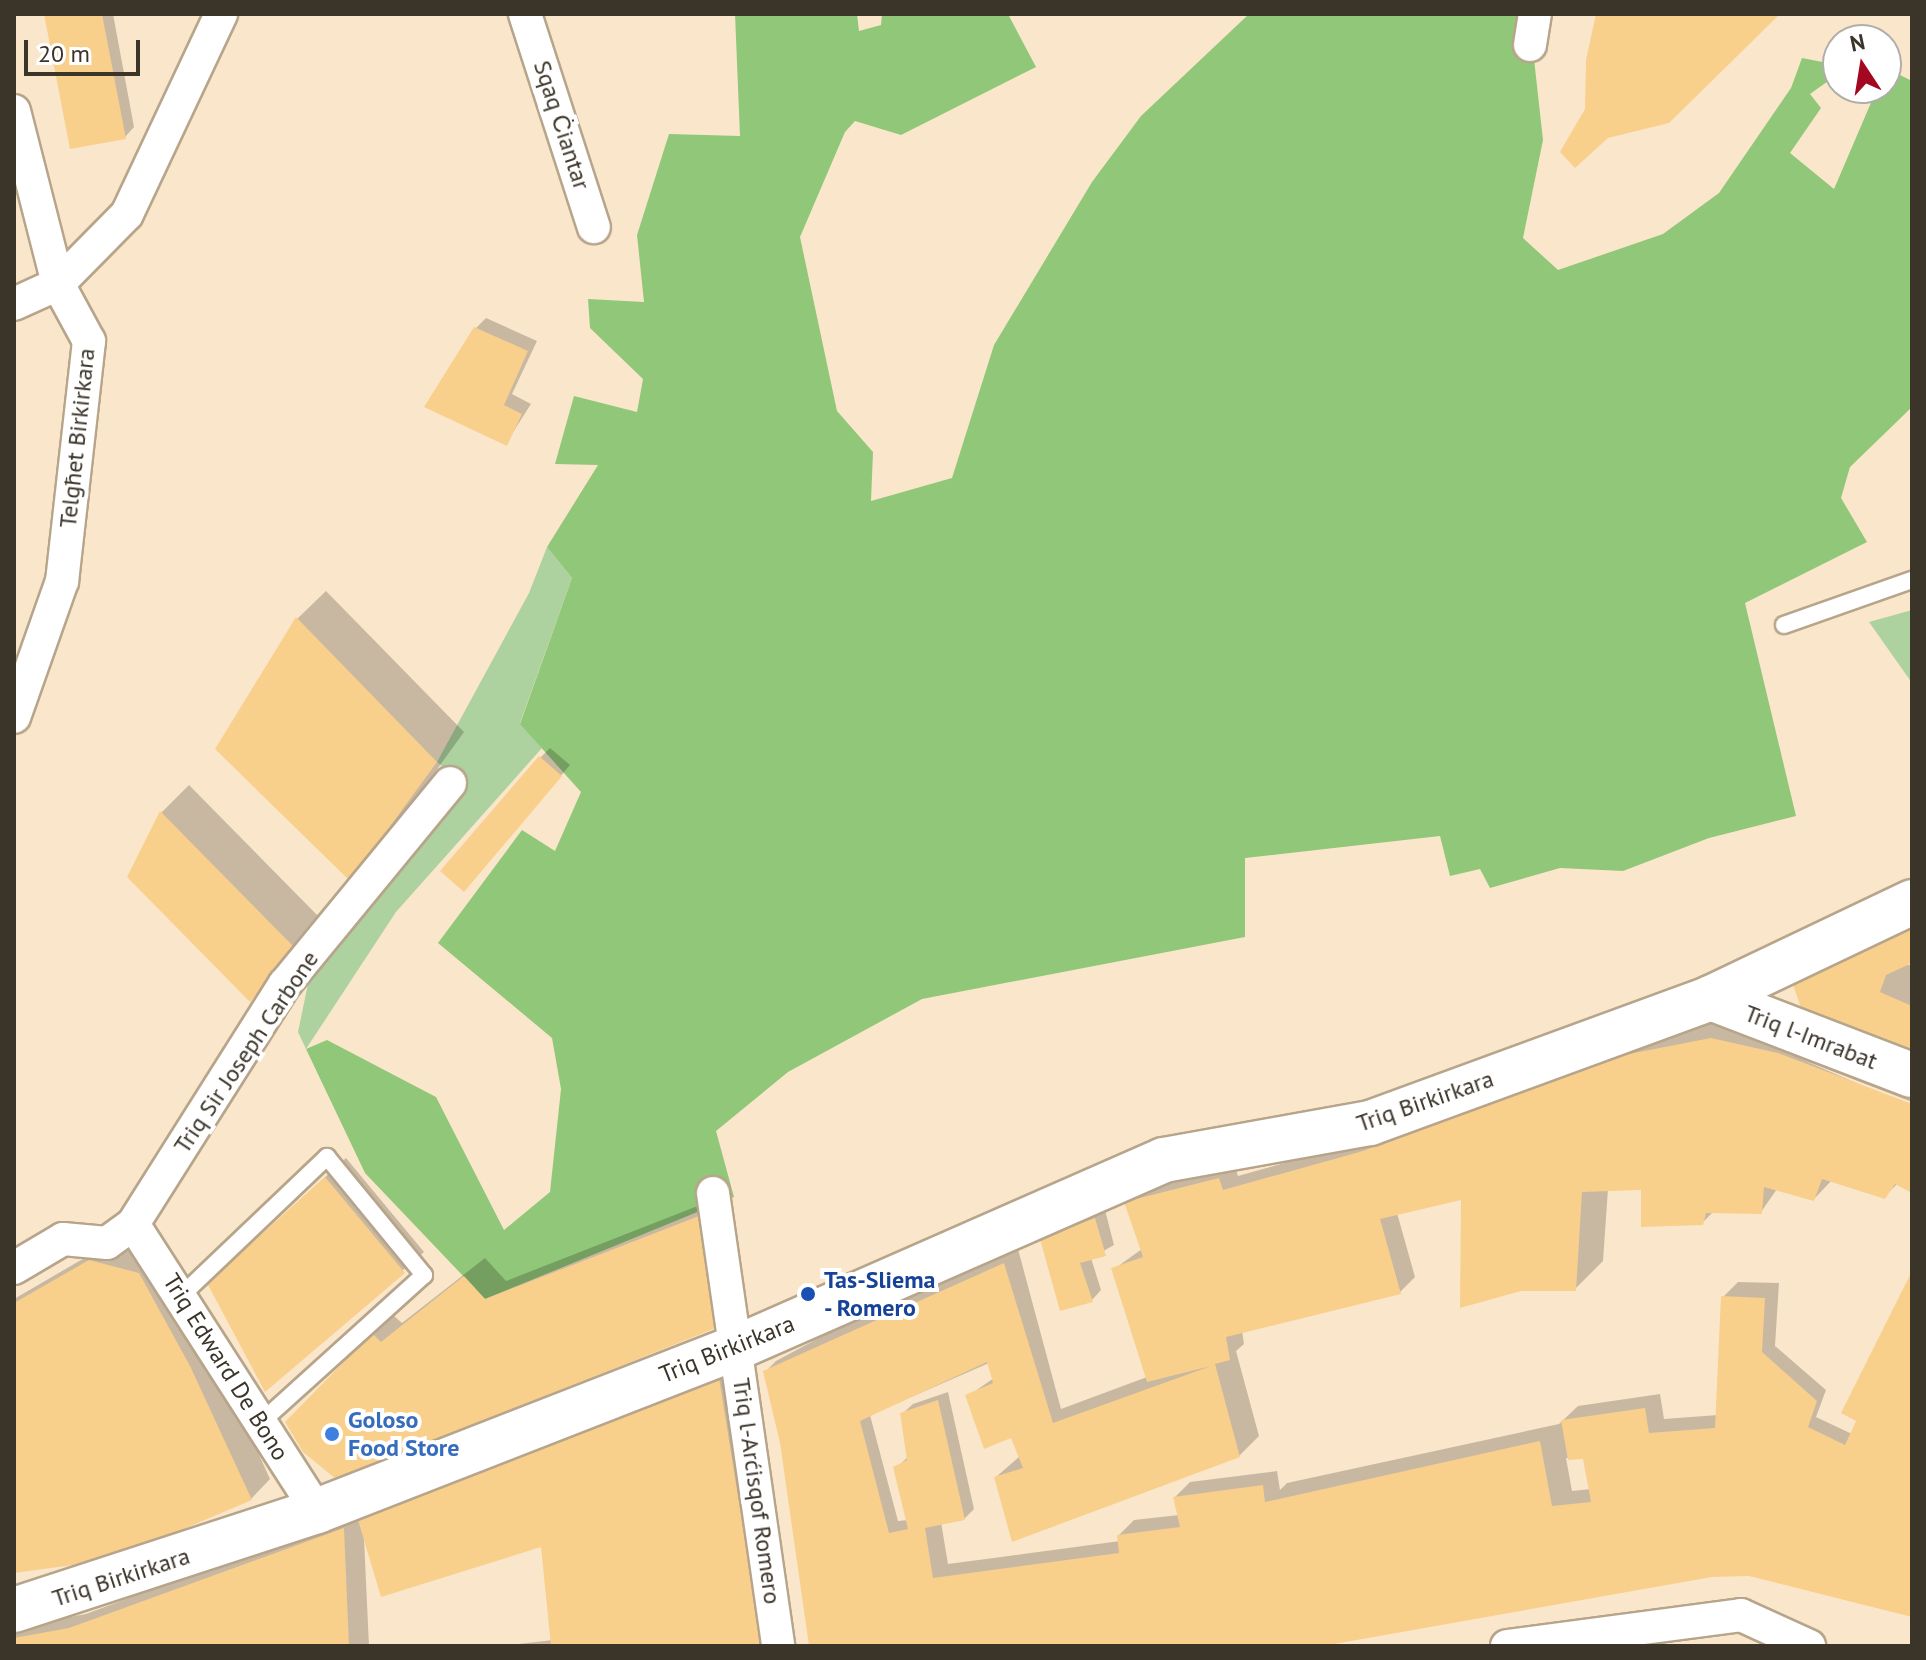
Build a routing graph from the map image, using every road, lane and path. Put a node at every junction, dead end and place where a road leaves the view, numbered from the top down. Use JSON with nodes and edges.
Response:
{"nodes":[{"id":1,"x":221,"y":14,"type":"edge"},
{"id":2,"x":532,"y":17,"type":"edge"},
{"id":3,"x":14,"y":111,"type":"edge"},
{"id":4,"x":594,"y":227,"type":"dead end"},
{"id":5,"x":58,"y":284,"type":"junction"},
{"id":6,"x":14,"y":304,"type":"edge"},
{"id":7,"x":1912,"y":580,"type":"edge"},
{"id":8,"x":1784,"y":625,"type":"dead end"},
{"id":9,"x":14,"y":717,"type":"edge"},
{"id":10,"x":450,"y":783,"type":"dead end"},
{"id":11,"x":1912,"y":902,"type":"edge"},
{"id":12,"x":1711,"y":998,"type":"junction"},
{"id":13,"x":1912,"y":1075,"type":"edge"},
{"id":14,"x":713,"y":1193,"type":"dead end"},
{"id":15,"x":133,"y":1224,"type":"junction"},
{"id":16,"x":14,"y":1268,"type":"edge"},
{"id":17,"x":183,"y":1294,"type":"junction"},
{"id":18,"x":738,"y":1347,"type":"junction"},
{"id":19,"x":260,"y":1423,"type":"junction"},
{"id":20,"x":317,"y":1511,"type":"junction"},
{"id":21,"x":14,"y":1610,"type":"edge"},
{"id":22,"x":778,"y":1646,"type":"edge"},
{"id":23,"x":1507,"y":1646,"type":"edge"},
{"id":24,"x":1809,"y":1646,"type":"edge"}],
"edges":[{"from":1,"to":5,"type":"street"},
{"from":2,"to":4,"type":"street","name":"Sqaq Ċiantar"},
{"from":3,"to":5,"type":"street","name":"Telgħet Birkirkara"},
{"from":5,"to":6,"type":"street"},
{"from":5,"to":9,"type":"street","name":"Telgħet Birkirkara"},
{"from":7,"to":8,"type":"lane"},
{"from":10,"to":15,"type":"street","name":"Triq Sir Joseph Carbone"},
{"from":11,"to":12,"type":"main road","name":"Triq Birkirkara"},
{"from":12,"to":13,"type":"main road","name":"Triq l-Imrabat"},
{"from":12,"to":18,"type":"main road","name":"Triq Birkirkara"},
{"from":14,"to":18,"type":"street","name":"Triq l-Arćisqof Romero"},
{"from":15,"to":16,"type":"street","name":"Triq Sir Joseph Carbone"},
{"from":15,"to":17,"type":"street","name":"Triq Edward De Bono"},
{"from":17,"to":19,"type":"street","name":"Triq Edward De Bono"},
{"from":17,"to":19,"type":"lane"},
{"from":18,"to":20,"type":"main road","name":"Triq Birkirkara"},
{"from":18,"to":22,"type":"street","name":"Triq l-Arćisqof Romero"},
{"from":19,"to":20,"type":"street","name":"Triq Edward De Bono"},
{"from":20,"to":21,"type":"main road","name":"Triq Birkirkara"},
{"from":23,"to":24,"type":"street"}]}
